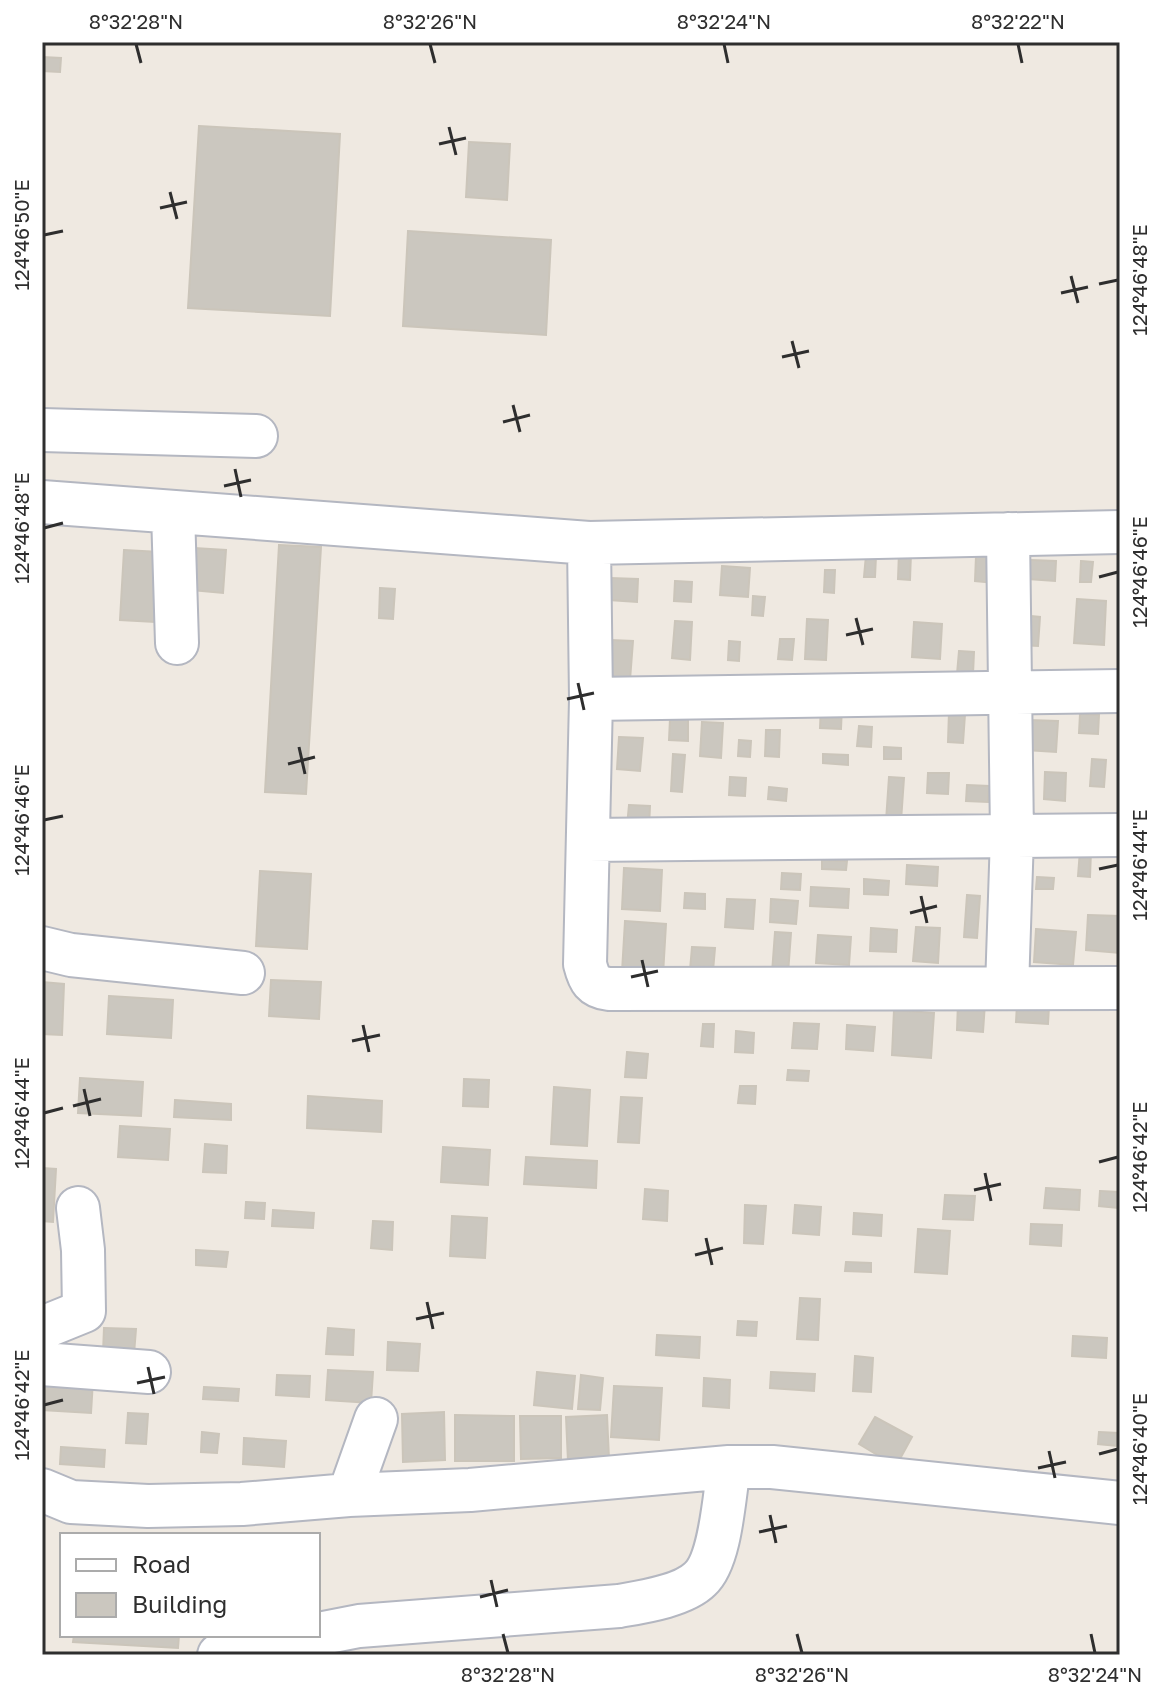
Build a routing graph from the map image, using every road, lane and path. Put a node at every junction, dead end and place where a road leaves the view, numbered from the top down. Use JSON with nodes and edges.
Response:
{"nodes":[{"id":1,"x":42,"y":430,"type":"edge"},
{"id":2,"x":256,"y":436,"type":"dead end"},
{"id":3,"x":42,"y":502,"type":"edge"},
{"id":4,"x":173,"y":512,"type":"junction"},
{"id":5,"x":1120,"y":532,"type":"edge"},
{"id":6,"x":1008,"y":534,"type":"junction"},
{"id":7,"x":589,"y":543,"type":"junction"},
{"id":8,"x":177,"y":643,"type":"dead end"},
{"id":9,"x":1120,"y":691,"type":"edge"},
{"id":10,"x":1011,"y":693,"type":"junction"},
{"id":11,"x":591,"y":699,"type":"junction"},
{"id":12,"x":1120,"y":835,"type":"edge"},
{"id":13,"x":1012,"y":836,"type":"junction"},
{"id":14,"x":588,"y":840,"type":"junction"},
{"id":15,"x":42,"y":948,"type":"edge"},
{"id":16,"x":243,"y":973,"type":"dead end"},
{"id":17,"x":1007,"y":988,"type":"junction"},
{"id":18,"x":1120,"y":988,"type":"edge"},
{"id":19,"x":78,"y":1208,"type":"dead end"},
{"id":20,"x":42,"y":1328,"type":"edge"},
{"id":21,"x":42,"y":1364,"type":"edge"},
{"id":22,"x":149,"y":1372,"type":"dead end"},
{"id":23,"x":376,"y":1419,"type":"dead end"},
{"id":24,"x":729,"y":1467,"type":"junction"},
{"id":25,"x":42,"y":1490,"type":"edge"},
{"id":26,"x":349,"y":1495,"type":"junction"},
{"id":27,"x":1120,"y":1503,"type":"edge"},
{"id":28,"x":320,"y":1634,"type":"edge"},
{"id":29,"x":306,"y":1637,"type":"edge"},
{"id":30,"x":219,"y":1655,"type":"edge"}],
"edges":[{"from":1,"to":2,"type":"street"},
{"from":3,"to":4,"type":"street"},
{"from":4,"to":7,"type":"street"},
{"from":4,"to":8,"type":"street"},
{"from":5,"to":6,"type":"street"},
{"from":6,"to":7,"type":"street"},
{"from":6,"to":10,"type":"street"},
{"from":7,"to":11,"type":"street"},
{"from":9,"to":10,"type":"street"},
{"from":10,"to":11,"type":"street"},
{"from":10,"to":13,"type":"street"},
{"from":11,"to":14,"type":"street"},
{"from":12,"to":13,"type":"street"},
{"from":13,"to":14,"type":"street"},
{"from":13,"to":17,"type":"street"},
{"from":14,"to":17,"type":"street"},
{"from":15,"to":16,"type":"street"},
{"from":17,"to":18,"type":"street"},
{"from":19,"to":20,"type":"street"},
{"from":21,"to":22,"type":"street"},
{"from":23,"to":26,"type":"street"},
{"from":24,"to":26,"type":"street"},
{"from":24,"to":27,"type":"street"},
{"from":24,"to":28,"type":"street"},
{"from":25,"to":26,"type":"street"},
{"from":29,"to":30,"type":"street"}]}
